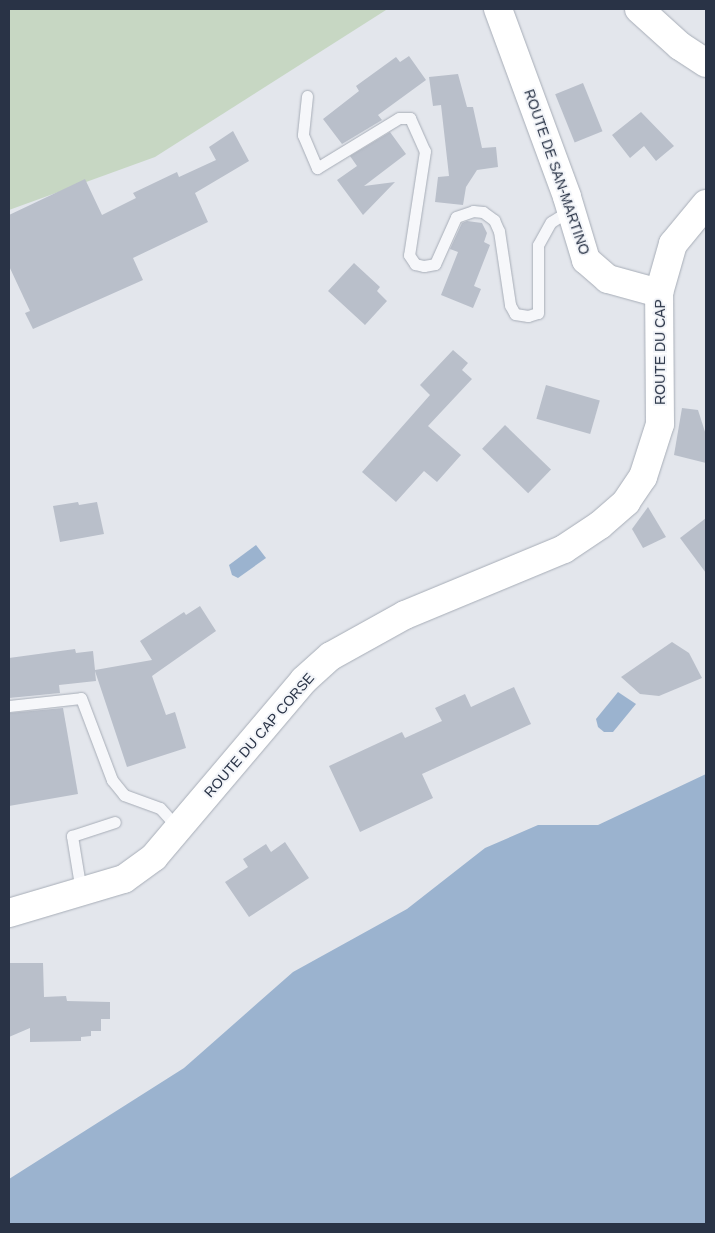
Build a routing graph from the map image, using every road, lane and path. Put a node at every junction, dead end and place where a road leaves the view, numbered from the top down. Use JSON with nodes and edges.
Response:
{"nodes":[{"id":1,"x":498,"y":9,"type":"edge"},
{"id":2,"x":639,"y":9,"type":"edge"},
{"id":3,"x":706,"y":63,"type":"edge"},
{"id":4,"x":307,"y":96,"type":"dead end"},
{"id":5,"x":706,"y":204,"type":"edge"},
{"id":6,"x":570,"y":210,"type":"junction"},
{"id":7,"x":659,"y":292,"type":"junction"},
{"id":8,"x":660,"y":424,"type":"joint"},
{"id":9,"x":9,"y":706,"type":"edge"},
{"id":10,"x":115,"y":822,"type":"dead end"},
{"id":11,"x":178,"y":829,"type":"junction"},
{"id":12,"x":82,"y":893,"type":"junction"},
{"id":13,"x":9,"y":913,"type":"edge"}],
"edges":[{"from":1,"to":6,"type":"main road","name":"ROUTE DE SAN-MARTINO"},
{"from":2,"to":3,"type":"main road"},
{"from":4,"to":6,"type":"lane"},
{"from":5,"to":7,"type":"main road","name":"ROUTE DU CAP"},
{"from":6,"to":7,"type":"main road","name":"ROUTE DE SAN-MARTINO"},
{"from":7,"to":8,"type":"main road","name":"ROUTE DU CAP"},
{"from":8,"to":11,"type":"main road","name":"ROUTE DU CAP CORSE"},
{"from":9,"to":11,"type":"lane"},
{"from":10,"to":12,"type":"lane"},
{"from":11,"to":12,"type":"main road","name":"ROUTE DU CAP CORSE"},
{"from":12,"to":13,"type":"main road","name":"ROUTE DU CAP CORSE"}]}
